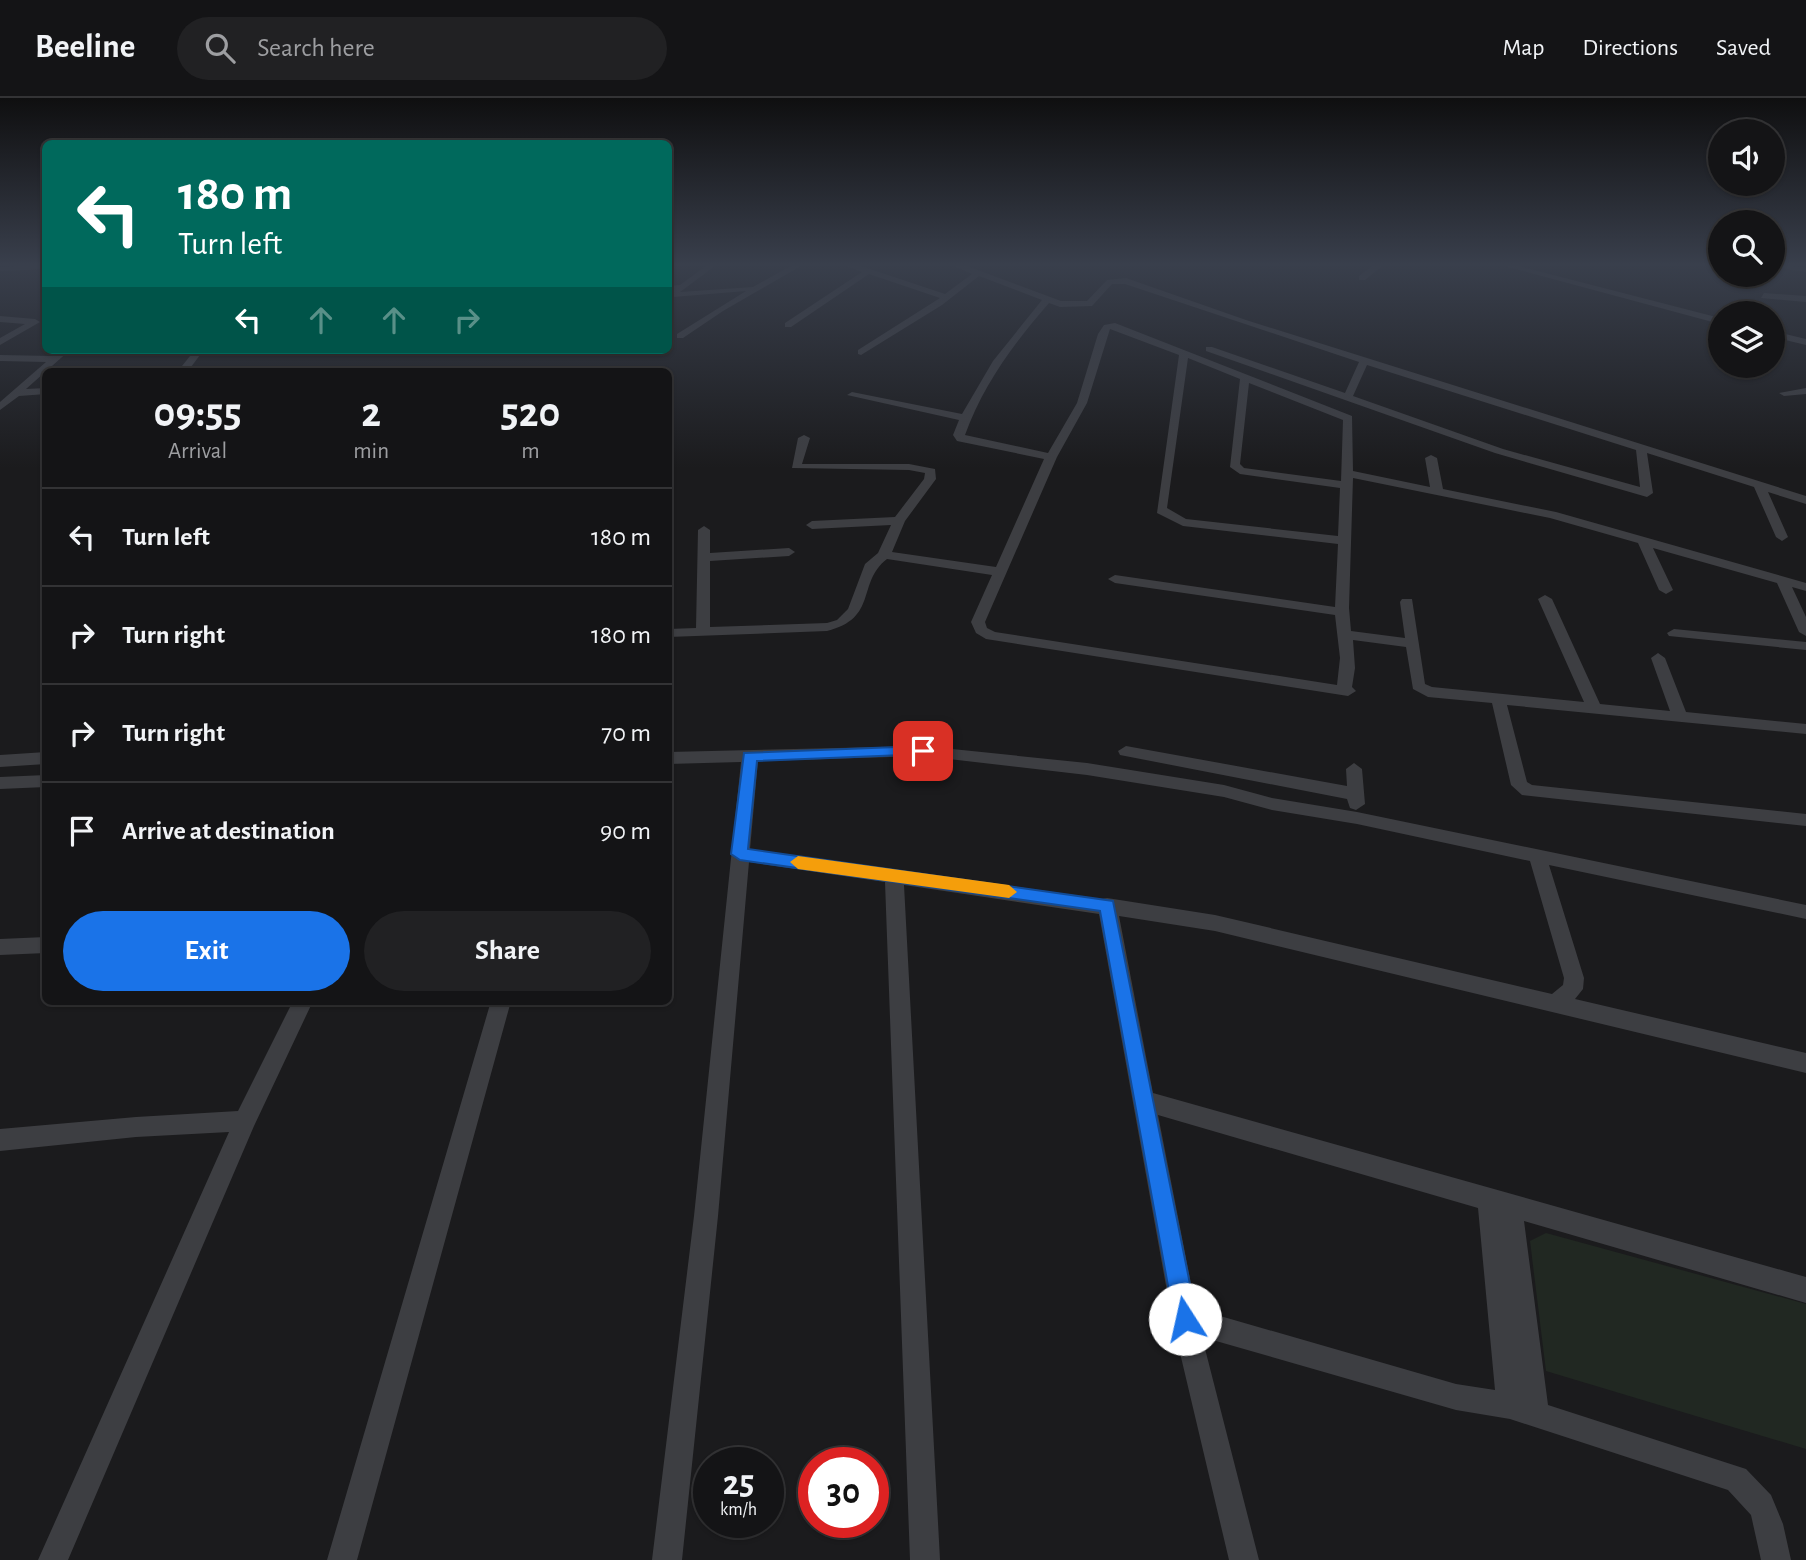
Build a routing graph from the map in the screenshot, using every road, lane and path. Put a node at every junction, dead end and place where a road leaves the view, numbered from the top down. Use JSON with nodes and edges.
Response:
{"nodes":[{"id":1,"x":18,"y":331,"type":"edge"},
{"id":2,"x":688,"y":331,"type":"edge"},
{"id":3,"x":893,"y":331,"type":"edge"},
{"id":4,"x":1020,"y":331,"type":"edge"},
{"id":5,"x":1104,"y":331,"type":"edge"},
{"id":6,"x":1128,"y":331,"type":"edge"},
{"id":7,"x":1275,"y":331,"type":"edge"},
{"id":8,"x":680,"y":336,"type":"dead end"},
{"id":9,"x":1785,"y":337,"type":"edge"},
{"id":10,"x":0,"y":342,"type":"edge"},
{"id":11,"x":1806,"y":342,"type":"edge"},
{"id":12,"x":1209,"y":349,"type":"dead end"},
{"id":13,"x":861,"y":352,"type":"dead end"},
{"id":14,"x":1184,"y":353,"type":"junction"},
{"id":15,"x":60,"y":354,"type":"edge"},
{"id":16,"x":197,"y":354,"type":"edge"},
{"id":17,"x":0,"y":358,"type":"edge"},
{"id":18,"x":54,"y":359,"type":"junction"},
{"id":19,"x":1364,"y":361,"type":"junction"},
{"id":20,"x":44,"y":368,"type":"edge"},
{"id":21,"x":185,"y":368,"type":"edge"},
{"id":22,"x":42,"y":369,"type":"edge"},
{"id":23,"x":1245,"y":376,"type":"junction"},
{"id":24,"x":42,"y":391,"type":"edge"},
{"id":25,"x":1806,"y":391,"type":"edge"},
{"id":26,"x":15,"y":393,"type":"junction"},
{"id":27,"x":1784,"y":393,"type":"dead end"},
{"id":28,"x":852,"y":395,"type":"dead end"},
{"id":29,"x":1348,"y":397,"type":"junction"},
{"id":30,"x":0,"y":407,"type":"edge"},
{"id":31,"x":964,"y":418,"type":"junction"},
{"id":32,"x":804,"y":438,"type":"dead end"},
{"id":33,"x":1641,"y":450,"type":"junction"},
{"id":34,"x":1051,"y":457,"type":"junction"},
{"id":35,"x":1431,"y":458,"type":"dead end"},
{"id":36,"x":1348,"y":479,"type":"junction"},
{"id":37,"x":1760,"y":487,"type":"junction"},
{"id":38,"x":1437,"y":490,"type":"junction"},
{"id":39,"x":1806,"y":500,"type":"edge"},
{"id":40,"x":899,"y":522,"type":"junction"},
{"id":41,"x":812,"y":525,"type":"dead end"},
{"id":42,"x":704,"y":530,"type":"dead end"},
{"id":43,"x":1782,"y":537,"type":"dead end"},
{"id":44,"x":1643,"y":540,"type":"junction"},
{"id":45,"x":1344,"y":541,"type":"junction"},
{"id":46,"x":789,"y":552,"type":"dead end"},
{"id":47,"x":884,"y":555,"type":"junction"},
{"id":48,"x":704,"y":557,"type":"junction"},
{"id":49,"x":1000,"y":572,"type":"junction"},
{"id":50,"x":1115,"y":579,"type":"dead end"},
{"id":51,"x":1782,"y":580,"type":"junction"},
{"id":52,"x":1806,"y":586,"type":"edge"},
{"id":53,"x":1666,"y":590,"type":"dead end"},
{"id":54,"x":1545,"y":599,"type":"dead end"},
{"id":55,"x":1407,"y":602,"type":"dead end"},
{"id":56,"x":1342,"y":612,"type":"junction"},
{"id":57,"x":1806,"y":632,"type":"edge"},
{"id":58,"x":672,"y":633,"type":"edge"},
{"id":59,"x":703,"y":633,"type":"junction"},
{"id":60,"x":1674,"y":633,"type":"dead end"},
{"id":61,"x":1347,"y":635,"type":"junction"},
{"id":62,"x":1412,"y":643,"type":"junction"},
{"id":63,"x":1806,"y":646,"type":"edge"},
{"id":64,"x":1658,"y":658,"type":"dead end"},
{"id":65,"x":1498,"y":698,"type":"junction"},
{"id":66,"x":1594,"y":708,"type":"junction"},
{"id":67,"x":1680,"y":717,"type":"junction"},
{"id":68,"x":1806,"y":729,"type":"edge"},
{"id":69,"x":1126,"y":751,"type":"dead end"},
{"id":70,"x":750,"y":756,"type":"junction"},
{"id":71,"x":42,"y":758,"type":"edge"},
{"id":72,"x":672,"y":758,"type":"edge"},
{"id":73,"x":0,"y":761,"type":"edge"},
{"id":74,"x":1354,"y":769,"type":"dead end"},
{"id":75,"x":42,"y":781,"type":"edge"},
{"id":76,"x":0,"y":783,"type":"edge"},
{"id":77,"x":1355,"y":794,"type":"junction"},
{"id":78,"x":1357,"y":818,"type":"junction"},
{"id":79,"x":1806,"y":820,"type":"edge"},
{"id":80,"x":740,"y":854,"type":"junction"},
{"id":81,"x":1538,"y":858,"type":"junction"},
{"id":82,"x":894,"y":876,"type":"junction"},
{"id":83,"x":1107,"y":905,"type":"junction"},
{"id":84,"x":1806,"y":912,"type":"edge"},
{"id":85,"x":42,"y":945,"type":"edge"},
{"id":86,"x":0,"y":947,"type":"edge"},
{"id":87,"x":1555,"y":1003,"type":"junction"},
{"id":88,"x":301,"y":1005,"type":"edge"},
{"id":89,"x":500,"y":1005,"type":"edge"},
{"id":90,"x":1806,"y":1063,"type":"edge"},
{"id":91,"x":1145,"y":1101,"type":"junction"},
{"id":92,"x":245,"y":1121,"type":"junction"},
{"id":93,"x":0,"y":1140,"type":"edge"},
{"id":94,"x":1499,"y":1202,"type":"junction"},
{"id":95,"x":1806,"y":1290,"type":"edge"},
{"id":96,"x":1185,"y":1319,"type":"junction"},
{"id":97,"x":1510,"y":1406,"type":"junction"},
{"id":98,"x":1536,"y":1416,"type":"junction"},
{"id":99,"x":53,"y":1560,"type":"edge"},
{"id":100,"x":342,"y":1560,"type":"edge"},
{"id":101,"x":667,"y":1560,"type":"edge"},
{"id":102,"x":925,"y":1560,"type":"edge"},
{"id":103,"x":1244,"y":1560,"type":"edge"},
{"id":104,"x":1776,"y":1560,"type":"edge"}],
"edges":[{"from":1,"to":10,"type":"street"},
{"from":2,"to":8,"type":"street"},
{"from":3,"to":13,"type":"street"},
{"from":4,"to":31,"type":"street"},
{"from":5,"to":34,"type":"street"},
{"from":6,"to":14,"type":"street"},
{"from":7,"to":19,"type":"street"},
{"from":9,"to":11,"type":"street"},
{"from":12,"to":29,"type":"street"},
{"from":14,"to":23,"type":"street"},
{"from":14,"to":45,"type":"street"},
{"from":15,"to":18,"type":"street"},
{"from":16,"to":21,"type":"street"},
{"from":17,"to":18,"type":"street"},
{"from":18,"to":20,"type":"street"},
{"from":19,"to":29,"type":"street"},
{"from":19,"to":33,"type":"street"},
{"from":22,"to":26,"type":"street"},
{"from":23,"to":36,"type":"street"},
{"from":23,"to":36,"type":"street"},
{"from":24,"to":26,"type":"street"},
{"from":25,"to":27,"type":"street"},
{"from":26,"to":30,"type":"street"},
{"from":28,"to":31,"type":"street"},
{"from":29,"to":33,"type":"street"},
{"from":31,"to":34,"type":"street"},
{"from":32,"to":40,"type":"street"},
{"from":33,"to":37,"type":"street"},
{"from":34,"to":49,"type":"street"},
{"from":35,"to":38,"type":"street"},
{"from":36,"to":38,"type":"street"},
{"from":36,"to":45,"type":"street"},
{"from":37,"to":39,"type":"street"},
{"from":37,"to":43,"type":"street"},
{"from":38,"to":44,"type":"street"},
{"from":40,"to":41,"type":"street"},
{"from":40,"to":47,"type":"street"},
{"from":42,"to":48,"type":"street"},
{"from":44,"to":51,"type":"street"},
{"from":44,"to":53,"type":"street"},
{"from":45,"to":56,"type":"street"},
{"from":46,"to":48,"type":"street"},
{"from":47,"to":49,"type":"street"},
{"from":47,"to":59,"type":"street"},
{"from":48,"to":59,"type":"street"},
{"from":49,"to":61,"type":"street"},
{"from":50,"to":56,"type":"street"},
{"from":51,"to":52,"type":"street"},
{"from":51,"to":57,"type":"street"},
{"from":54,"to":66,"type":"street"},
{"from":55,"to":62,"type":"street"},
{"from":56,"to":61,"type":"street"},
{"from":58,"to":59,"type":"street"},
{"from":60,"to":63,"type":"street"},
{"from":61,"to":62,"type":"street"},
{"from":62,"to":65,"type":"street"},
{"from":64,"to":67,"type":"street"},
{"from":65,"to":66,"type":"street"},
{"from":65,"to":79,"type":"street"},
{"from":66,"to":67,"type":"street"},
{"from":67,"to":68,"type":"street"},
{"from":69,"to":77,"type":"street"},
{"from":70,"to":72,"type":"street"},
{"from":70,"to":78,"type":"street"},
{"from":70,"to":80,"type":"street"},
{"from":71,"to":73,"type":"street"},
{"from":74,"to":77,"type":"street"},
{"from":75,"to":76,"type":"street"},
{"from":77,"to":78,"type":"street"},
{"from":78,"to":81,"type":"street"},
{"from":80,"to":82,"type":"street"},
{"from":80,"to":101,"type":"street"},
{"from":81,"to":84,"type":"street"},
{"from":81,"to":87,"type":"street"},
{"from":82,"to":83,"type":"street"},
{"from":82,"to":102,"type":"street"},
{"from":83,"to":87,"type":"street"},
{"from":83,"to":91,"type":"street"},
{"from":85,"to":86,"type":"street"},
{"from":87,"to":90,"type":"street"},
{"from":88,"to":92,"type":"street"},
{"from":89,"to":100,"type":"street"},
{"from":91,"to":94,"type":"street"},
{"from":91,"to":96,"type":"street"},
{"from":92,"to":93,"type":"street"},
{"from":92,"to":99,"type":"street"},
{"from":94,"to":95,"type":"street"},
{"from":94,"to":97,"type":"street"},
{"from":94,"to":98,"type":"street"},
{"from":96,"to":97,"type":"street"},
{"from":96,"to":103,"type":"street"},
{"from":97,"to":98,"type":"street"},
{"from":98,"to":104,"type":"street"}]}
